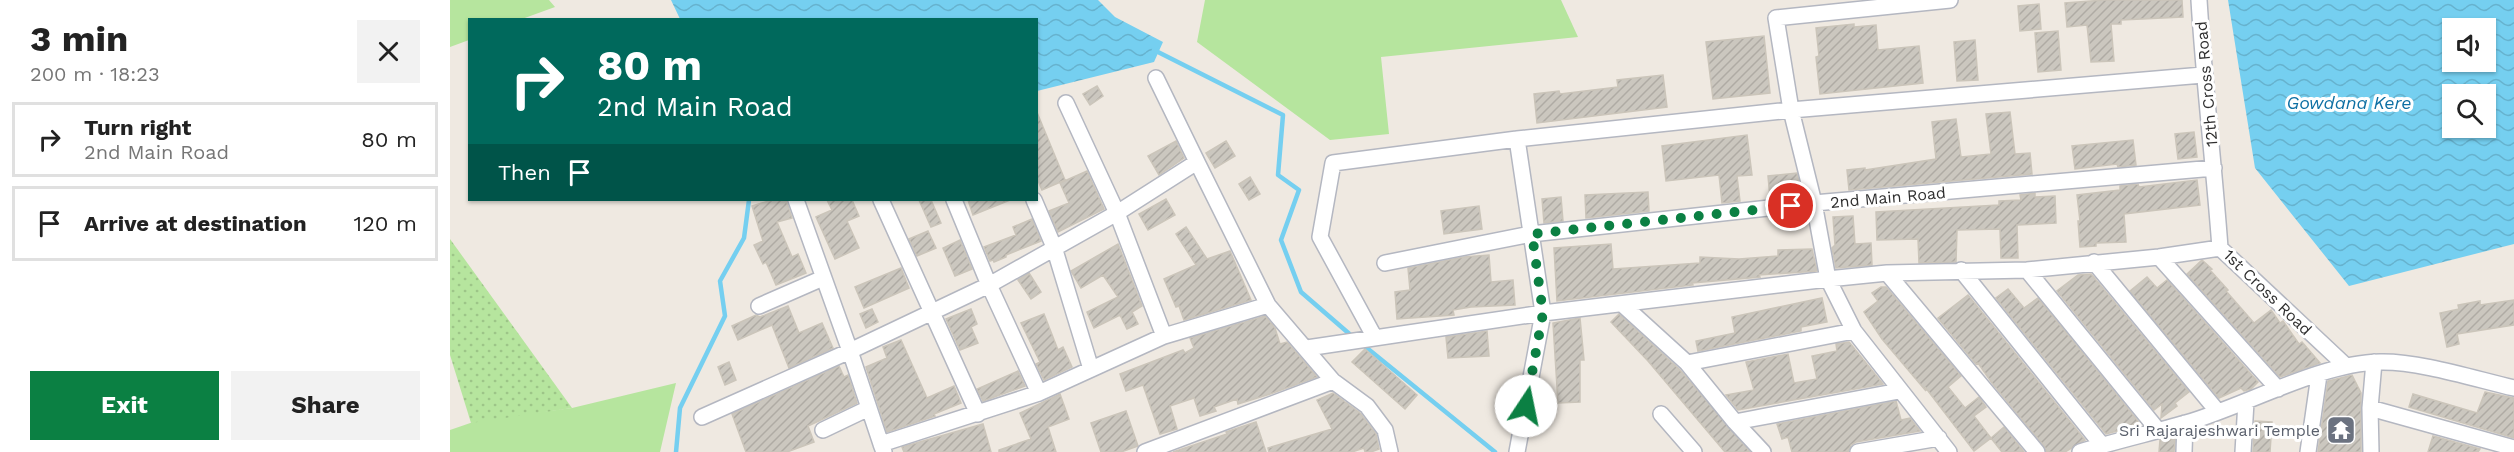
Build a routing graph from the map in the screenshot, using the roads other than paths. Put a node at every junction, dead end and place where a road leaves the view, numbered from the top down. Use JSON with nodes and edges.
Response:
{"nodes":[{"id":1,"x":1950,"y":0,"type":"edge"},
{"id":2,"x":2199,"y":0,"type":"edge"},
{"id":3,"x":2203,"y":75,"type":"junction"},
{"id":4,"x":1156,"y":78,"type":"dead end"},
{"id":5,"x":1066,"y":104,"type":"dead end"},
{"id":6,"x":1791,"y":110,"type":"junction"},
{"id":7,"x":1517,"y":139,"type":"junction"},
{"id":8,"x":1197,"y":162,"type":"junction"},
{"id":9,"x":2214,"y":168,"type":"junction"},
{"id":10,"x":796,"y":201,"type":"edge"},
{"id":11,"x":881,"y":201,"type":"edge"},
{"id":12,"x":954,"y":201,"type":"edge"},
{"id":13,"x":1034,"y":201,"type":"edge"},
{"id":14,"x":1814,"y":203,"type":"junction"},
{"id":15,"x":1117,"y":213,"type":"junction"},
{"id":16,"x":1532,"y":234,"type":"junction"},
{"id":17,"x":1054,"y":247,"type":"junction"},
{"id":18,"x":2220,"y":248,"type":"junction"},
{"id":19,"x":2159,"y":257,"type":"junction"},
{"id":20,"x":2094,"y":262,"type":"junction"},
{"id":21,"x":1385,"y":263,"type":"dead end"},
{"id":22,"x":1961,"y":270,"type":"junction"},
{"id":23,"x":2027,"y":270,"type":"junction"},
{"id":24,"x":1887,"y":273,"type":"junction"},
{"id":25,"x":823,"y":278,"type":"junction"},
{"id":26,"x":1828,"y":279,"type":"junction"},
{"id":27,"x":989,"y":285,"type":"junction"},
{"id":28,"x":1622,"y":304,"type":"junction"},
{"id":29,"x":1268,"y":305,"type":"junction"},
{"id":30,"x":759,"y":306,"type":"dead end"},
{"id":31,"x":932,"y":311,"type":"junction"},
{"id":32,"x":1543,"y":313,"type":"junction"},
{"id":33,"x":1854,"y":331,"type":"junction"},
{"id":34,"x":1164,"y":336,"type":"junction"},
{"id":35,"x":1371,"y":339,"type":"junction"},
{"id":36,"x":1307,"y":348,"type":"junction"},
{"id":37,"x":850,"y":351,"type":"junction"},
{"id":38,"x":2374,"y":362,"type":"junction"},
{"id":39,"x":1687,"y":363,"type":"junction"},
{"id":40,"x":2346,"y":366,"type":"junction"},
{"id":41,"x":1091,"y":369,"type":"junction"},
{"id":42,"x":2319,"y":375,"type":"junction"},
{"id":43,"x":1333,"y":381,"type":"junction"},
{"id":44,"x":2514,"y":388,"type":"edge"},
{"id":45,"x":2278,"y":389,"type":"junction"},
{"id":46,"x":1899,"y":391,"type":"junction"},
{"id":47,"x":1039,"y":393,"type":"junction"},
{"id":48,"x":2246,"y":402,"type":"junction"},
{"id":49,"x":869,"y":408,"type":"junction"},
{"id":50,"x":2370,"y":408,"type":"junction"},
{"id":51,"x":2218,"y":412,"type":"junction"},
{"id":52,"x":978,"y":414,"type":"junction"},
{"id":53,"x":1660,"y":414,"type":"dead end"},
{"id":54,"x":702,"y":417,"type":"dead end"},
{"id":55,"x":1735,"y":422,"type":"junction"},
{"id":56,"x":2185,"y":423,"type":"junction"},
{"id":57,"x":2157,"y":429,"type":"junction"},
{"id":58,"x":824,"y":430,"type":"dead end"},
{"id":59,"x":1939,"y":438,"type":"junction"},
{"id":60,"x":2109,"y":447,"type":"edge"},
{"id":61,"x":882,"y":448,"type":"edge"},
{"id":62,"x":2514,"y":448,"type":"edge"},
{"id":63,"x":1145,"y":452,"type":"edge"},
{"id":64,"x":1390,"y":452,"type":"edge"},
{"id":65,"x":1517,"y":452,"type":"edge"},
{"id":66,"x":1694,"y":452,"type":"edge"},
{"id":67,"x":1763,"y":452,"type":"edge"},
{"id":68,"x":1858,"y":452,"type":"edge"},
{"id":69,"x":1949,"y":452,"type":"edge"},
{"id":70,"x":2037,"y":452,"type":"edge"},
{"id":71,"x":2080,"y":452,"type":"edge"},
{"id":72,"x":2184,"y":452,"type":"edge"},
{"id":73,"x":2243,"y":452,"type":"edge"},
{"id":74,"x":2308,"y":452,"type":"edge"},
{"id":75,"x":2371,"y":452,"type":"edge"}],
"edges":[{"from":1,"to":6,"type":"street"},
{"from":2,"to":3,"type":"street","name":"12th Cross Road"},
{"from":3,"to":6,"type":"street"},
{"from":3,"to":9,"type":"street","name":"12th Cross Road"},
{"from":4,"to":8,"type":"street"},
{"from":5,"to":15,"type":"street"},
{"from":6,"to":7,"type":"street"},
{"from":6,"to":14,"type":"street"},
{"from":7,"to":16,"type":"street"},
{"from":7,"to":35,"type":"street"},
{"from":8,"to":15,"type":"street"},
{"from":8,"to":29,"type":"street"},
{"from":9,"to":14,"type":"street","name":"2nd Main Road"},
{"from":9,"to":18,"type":"street","name":"1st Cross Road"},
{"from":10,"to":25,"type":"street"},
{"from":11,"to":31,"type":"street"},
{"from":12,"to":27,"type":"street"},
{"from":13,"to":17,"type":"street"},
{"from":14,"to":16,"type":"street","name":"2nd Main Road"},
{"from":14,"to":26,"type":"street"},
{"from":15,"to":17,"type":"street"},
{"from":15,"to":34,"type":"street"},
{"from":16,"to":21,"type":"street","name":"2nd Main Road"},
{"from":16,"to":32,"type":"street"},
{"from":17,"to":27,"type":"street"},
{"from":17,"to":41,"type":"street"},
{"from":18,"to":19,"type":"street"},
{"from":18,"to":40,"type":"street","name":"1st Cross Road"},
{"from":19,"to":20,"type":"street"},
{"from":19,"to":45,"type":"street"},
{"from":20,"to":23,"type":"street"},
{"from":20,"to":51,"type":"street"},
{"from":22,"to":23,"type":"street"},
{"from":22,"to":24,"type":"street"},
{"from":22,"to":60,"type":"street"},
{"from":23,"to":57,"type":"street"},
{"from":24,"to":26,"type":"street"},
{"from":24,"to":70,"type":"street"},
{"from":25,"to":30,"type":"street"},
{"from":25,"to":37,"type":"street"},
{"from":26,"to":28,"type":"street"},
{"from":26,"to":33,"type":"street"},
{"from":27,"to":31,"type":"street"},
{"from":27,"to":47,"type":"street"},
{"from":28,"to":32,"type":"street"},
{"from":28,"to":39,"type":"street"},
{"from":29,"to":34,"type":"street"},
{"from":29,"to":36,"type":"street"},
{"from":31,"to":37,"type":"street"},
{"from":31,"to":52,"type":"street"},
{"from":32,"to":35,"type":"street"},
{"from":32,"to":65,"type":"street"},
{"from":33,"to":39,"type":"street"},
{"from":33,"to":46,"type":"street"},
{"from":34,"to":41,"type":"street"},
{"from":35,"to":36,"type":"street"},
{"from":36,"to":43,"type":"street"},
{"from":37,"to":49,"type":"street"},
{"from":37,"to":54,"type":"street"},
{"from":38,"to":40,"type":"street"},
{"from":38,"to":44,"type":"street"},
{"from":38,"to":50,"type":"street"},
{"from":39,"to":55,"type":"street"},
{"from":40,"to":42,"type":"street"},
{"from":41,"to":47,"type":"street"},
{"from":42,"to":45,"type":"street"},
{"from":42,"to":74,"type":"street"},
{"from":43,"to":63,"type":"street"},
{"from":43,"to":64,"type":"street"},
{"from":45,"to":48,"type":"street"},
{"from":46,"to":55,"type":"street"},
{"from":46,"to":59,"type":"street"},
{"from":47,"to":52,"type":"street"},
{"from":48,"to":51,"type":"street"},
{"from":48,"to":73,"type":"street"},
{"from":49,"to":58,"type":"street"},
{"from":49,"to":61,"type":"street"},
{"from":50,"to":62,"type":"street"},
{"from":50,"to":75,"type":"street"},
{"from":51,"to":56,"type":"street"},
{"from":52,"to":61,"type":"street"},
{"from":53,"to":66,"type":"street"},
{"from":55,"to":67,"type":"street"},
{"from":56,"to":57,"type":"street"},
{"from":56,"to":72,"type":"street"},
{"from":57,"to":60,"type":"street"},
{"from":59,"to":68,"type":"street"},
{"from":59,"to":69,"type":"street"},
{"from":60,"to":71,"type":"street"}]}
